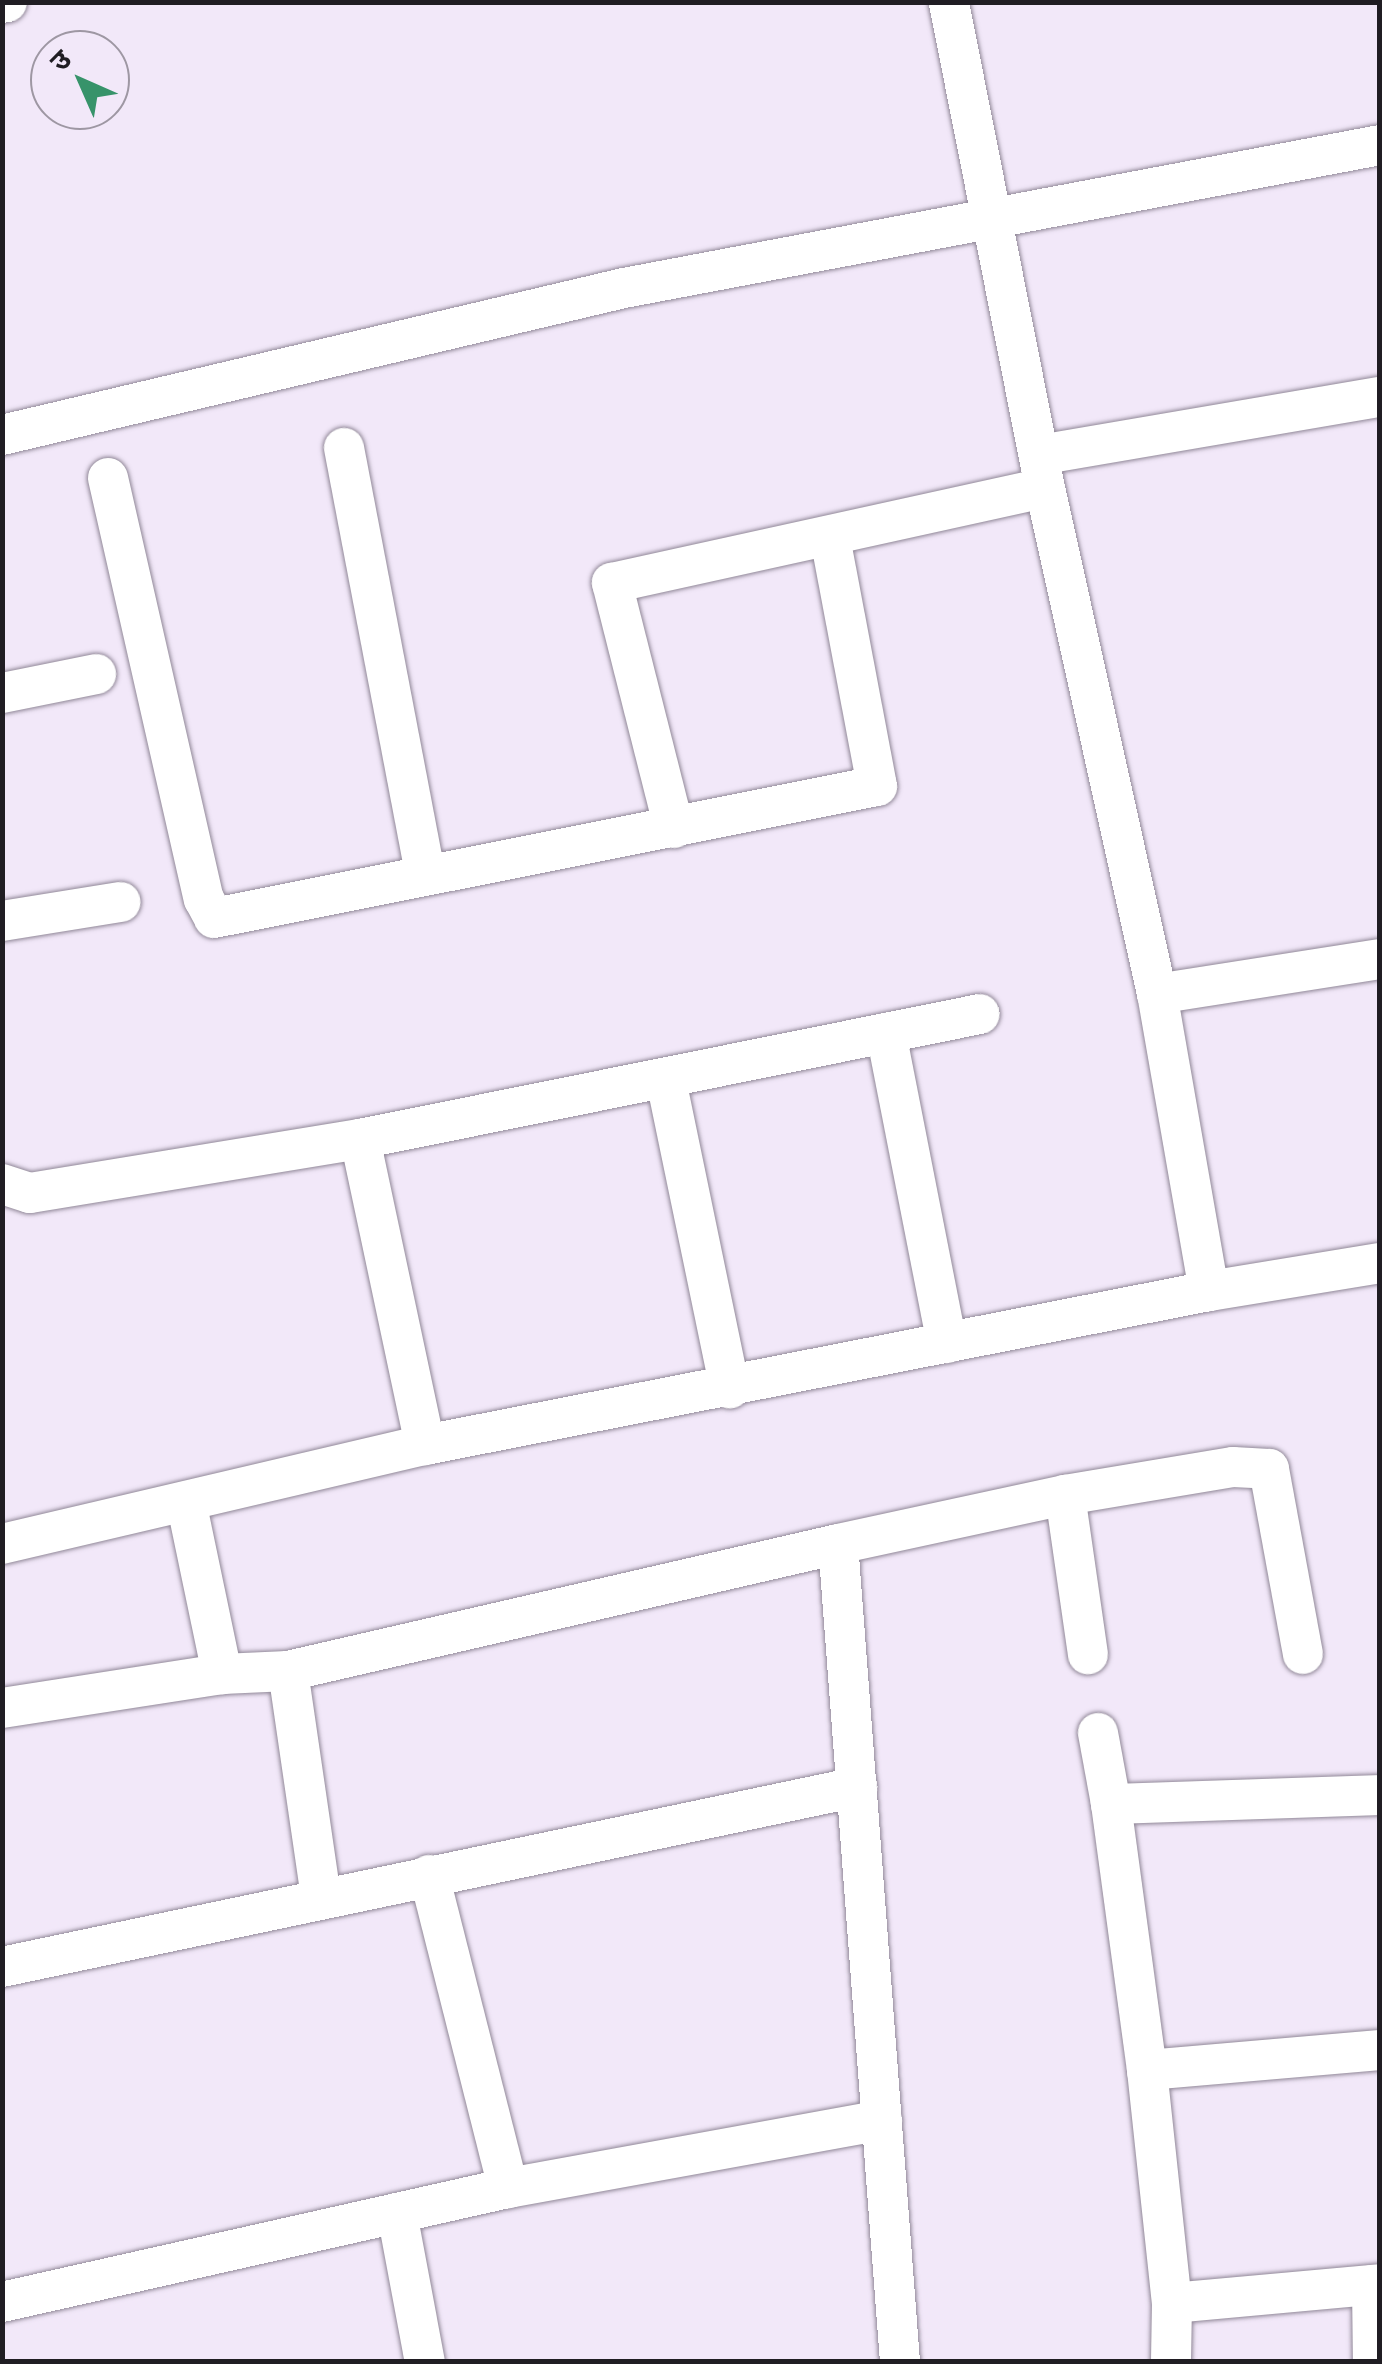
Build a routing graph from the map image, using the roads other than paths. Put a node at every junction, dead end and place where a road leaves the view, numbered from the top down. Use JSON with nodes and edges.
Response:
{"nodes":[{"id":1,"x":949,"y":2,"type":"edge"},
{"id":2,"x":1380,"y":145,"type":"edge"},
{"id":3,"x":991,"y":214,"type":"junction"},
{"id":4,"x":1380,"y":397,"type":"edge"},
{"id":5,"x":2,"y":434,"type":"edge"},
{"id":6,"x":344,"y":448,"type":"dead end"},
{"id":7,"x":1042,"y":471,"type":"junction"},
{"id":8,"x":108,"y":478,"type":"dead end"},
{"id":9,"x":830,"y":538,"type":"junction"},
{"id":10,"x":96,"y":674,"type":"dead end"},
{"id":11,"x":2,"y":693,"type":"edge"},
{"id":12,"x":674,"y":828,"type":"junction"},
{"id":13,"x":425,"y":874,"type":"junction"},
{"id":14,"x":120,"y":902,"type":"dead end"},
{"id":15,"x":2,"y":921,"type":"edge"},
{"id":16,"x":1380,"y":959,"type":"edge"},
{"id":17,"x":1157,"y":994,"type":"junction"},
{"id":18,"x":980,"y":1014,"type":"dead end"},
{"id":19,"x":886,"y":1033,"type":"junction"},
{"id":20,"x":666,"y":1080,"type":"junction"},
{"id":21,"x":360,"y":1139,"type":"junction"},
{"id":22,"x":2,"y":1184,"type":"edge"},
{"id":23,"x":1380,"y":1262,"type":"edge"},
{"id":24,"x":1208,"y":1291,"type":"junction"},
{"id":25,"x":947,"y":1343,"type":"junction"},
{"id":26,"x":730,"y":1388,"type":"junction"},
{"id":27,"x":424,"y":1445,"type":"junction"},
{"id":28,"x":1065,"y":1495,"type":"junction"},
{"id":29,"x":188,"y":1506,"type":"junction"},
{"id":30,"x":2,"y":1544,"type":"edge"},
{"id":31,"x":838,"y":1544,"type":"junction"},
{"id":32,"x":1088,"y":1654,"type":"dead end"},
{"id":33,"x":1303,"y":1654,"type":"dead end"},
{"id":34,"x":288,"y":1671,"type":"junction"},
{"id":35,"x":222,"y":1674,"type":"junction"},
{"id":36,"x":2,"y":1708,"type":"edge"},
{"id":37,"x":1098,"y":1733,"type":"dead end"},
{"id":38,"x":857,"y":1787,"type":"junction"},
{"id":39,"x":1380,"y":1795,"type":"edge"},
{"id":40,"x":1111,"y":1804,"type":"junction"},
{"id":41,"x":429,"y":1875,"type":"junction"},
{"id":42,"x":321,"y":1897,"type":"junction"},
{"id":43,"x":2,"y":1968,"type":"edge"},
{"id":44,"x":1380,"y":2050,"type":"edge"},
{"id":45,"x":1147,"y":2070,"type":"junction"},
{"id":46,"x":882,"y":2120,"type":"junction"},
{"id":47,"x":508,"y":2188,"type":"junction"},
{"id":48,"x":396,"y":2213,"type":"junction"},
{"id":49,"x":1376,"y":2285,"type":"edge"},
{"id":50,"x":2,"y":2302,"type":"edge"},
{"id":51,"x":1172,"y":2303,"type":"junction"},
{"id":52,"x":425,"y":2362,"type":"edge"},
{"id":53,"x":900,"y":2362,"type":"edge"},
{"id":54,"x":1171,"y":2362,"type":"edge"},
{"id":55,"x":1373,"y":2362,"type":"edge"}],
"edges":[{"from":1,"to":3,"type":"street"},
{"from":2,"to":3,"type":"street"},
{"from":3,"to":5,"type":"street"},
{"from":3,"to":7,"type":"street"},
{"from":4,"to":7,"type":"street"},
{"from":6,"to":13,"type":"street"},
{"from":7,"to":9,"type":"street"},
{"from":7,"to":17,"type":"street"},
{"from":8,"to":13,"type":"street"},
{"from":9,"to":12,"type":"street"},
{"from":9,"to":12,"type":"street"},
{"from":10,"to":11,"type":"street"},
{"from":12,"to":13,"type":"street"},
{"from":14,"to":15,"type":"street"},
{"from":16,"to":17,"type":"street"},
{"from":17,"to":24,"type":"street"},
{"from":18,"to":19,"type":"street"},
{"from":19,"to":20,"type":"street"},
{"from":19,"to":25,"type":"street"},
{"from":20,"to":21,"type":"street"},
{"from":20,"to":26,"type":"street"},
{"from":21,"to":22,"type":"street"},
{"from":21,"to":27,"type":"street"},
{"from":23,"to":24,"type":"street"},
{"from":24,"to":25,"type":"street"},
{"from":25,"to":26,"type":"street"},
{"from":26,"to":27,"type":"street"},
{"from":27,"to":29,"type":"street"},
{"from":28,"to":31,"type":"street"},
{"from":28,"to":32,"type":"street"},
{"from":28,"to":33,"type":"street"},
{"from":29,"to":30,"type":"street"},
{"from":29,"to":35,"type":"street"},
{"from":31,"to":34,"type":"street"},
{"from":31,"to":38,"type":"street"},
{"from":34,"to":35,"type":"street"},
{"from":34,"to":42,"type":"street"},
{"from":35,"to":36,"type":"street"},
{"from":37,"to":40,"type":"street"},
{"from":38,"to":41,"type":"street"},
{"from":38,"to":46,"type":"street"},
{"from":39,"to":40,"type":"street"},
{"from":40,"to":45,"type":"street"},
{"from":41,"to":42,"type":"street"},
{"from":41,"to":47,"type":"street"},
{"from":42,"to":43,"type":"street"},
{"from":44,"to":45,"type":"street"},
{"from":45,"to":51,"type":"street"},
{"from":46,"to":47,"type":"street"},
{"from":46,"to":53,"type":"street"},
{"from":47,"to":48,"type":"street"},
{"from":48,"to":50,"type":"street"},
{"from":48,"to":52,"type":"street"},
{"from":49,"to":51,"type":"street"},
{"from":49,"to":55,"type":"street"},
{"from":51,"to":54,"type":"street"}]}
